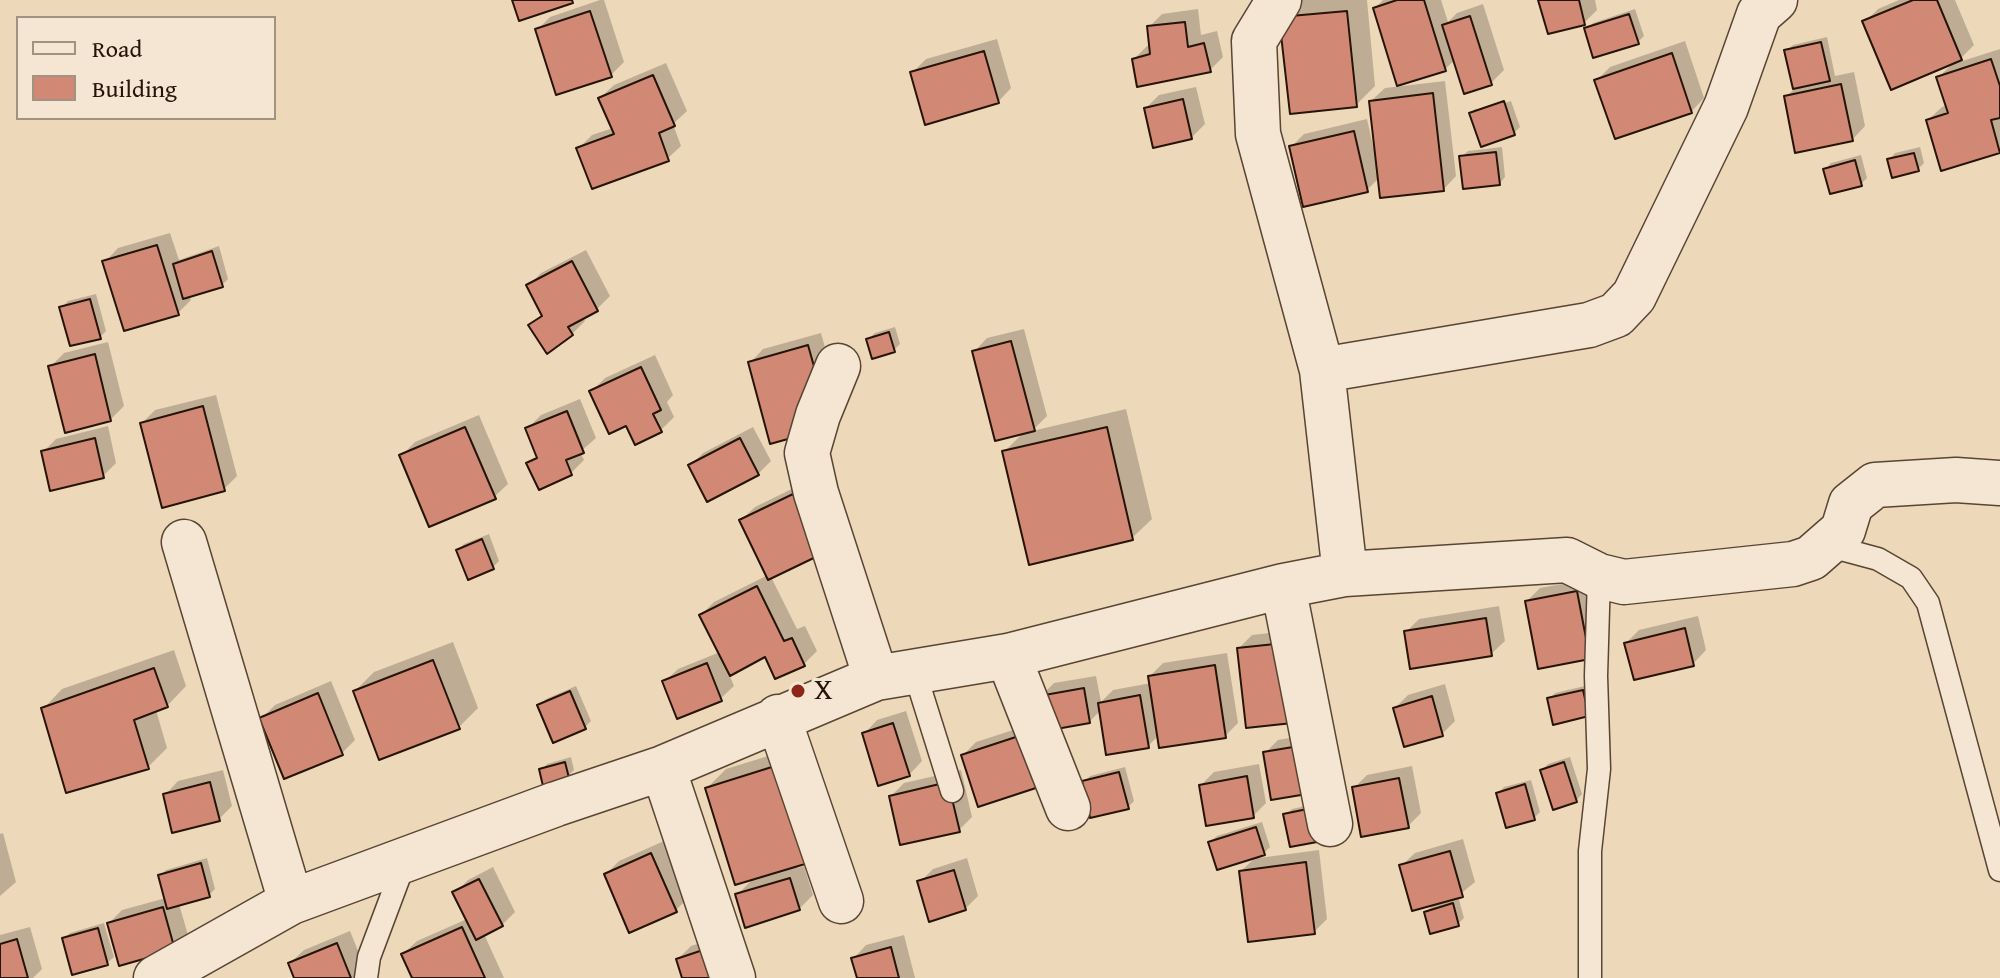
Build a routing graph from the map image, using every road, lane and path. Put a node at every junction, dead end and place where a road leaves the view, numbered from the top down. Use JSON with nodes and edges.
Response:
{"nodes":[{"id":1,"x":1279,"y":0,"type":"edge"},
{"id":2,"x":1775,"y":0,"type":"edge"},
{"id":3,"x":838,"y":366,"type":"dead end"},
{"id":4,"x":1322,"y":370,"type":"junction"},
{"id":5,"x":2000,"y":483,"type":"edge"},
{"id":6,"x":184,"y":542,"type":"dead end"},
{"id":7,"x":1826,"y":545,"type":"junction"},
{"id":8,"x":1345,"y":574,"type":"junction"},
{"id":9,"x":1599,"y":576,"type":"junction"},
{"id":10,"x":1283,"y":586,"type":"junction"},
{"id":11,"x":1008,"y":656,"type":"junction"},
{"id":12,"x":896,"y":675,"type":"junction"},
{"id":13,"x":778,"y":717,"type":"junction"},
{"id":14,"x":663,"y":768,"type":"junction"},
{"id":15,"x":952,"y":791,"type":"dead end"},
{"id":16,"x":1068,"y":808,"type":"dead end"},
{"id":17,"x":1330,"y":824,"type":"dead end"},
{"id":18,"x":405,"y":861,"type":"junction"},
{"id":19,"x":2000,"y":870,"type":"edge"},
{"id":20,"x":841,"y":901,"type":"dead end"},
{"id":21,"x":291,"y":902,"type":"junction"},
{"id":22,"x":156,"y":978,"type":"edge"},
{"id":23,"x":366,"y":978,"type":"edge"},
{"id":24,"x":733,"y":978,"type":"edge"},
{"id":25,"x":1590,"y":978,"type":"edge"}],
"edges":[{"from":1,"to":4,"type":"street"},
{"from":2,"to":4,"type":"street"},
{"from":3,"to":12,"type":"street"},
{"from":4,"to":8,"type":"street"},
{"from":5,"to":7,"type":"street"},
{"from":6,"to":21,"type":"street"},
{"from":7,"to":9,"type":"street"},
{"from":7,"to":19,"type":"lane"},
{"from":8,"to":9,"type":"street"},
{"from":8,"to":10,"type":"street"},
{"from":9,"to":25,"type":"lane"},
{"from":10,"to":11,"type":"street"},
{"from":10,"to":17,"type":"street"},
{"from":11,"to":12,"type":"street"},
{"from":11,"to":16,"type":"street"},
{"from":12,"to":13,"type":"street"},
{"from":12,"to":15,"type":"lane"},
{"from":13,"to":14,"type":"street"},
{"from":13,"to":20,"type":"street"},
{"from":14,"to":18,"type":"street"},
{"from":14,"to":24,"type":"street"},
{"from":18,"to":21,"type":"street"},
{"from":18,"to":23,"type":"lane"},
{"from":21,"to":22,"type":"street"}]}
